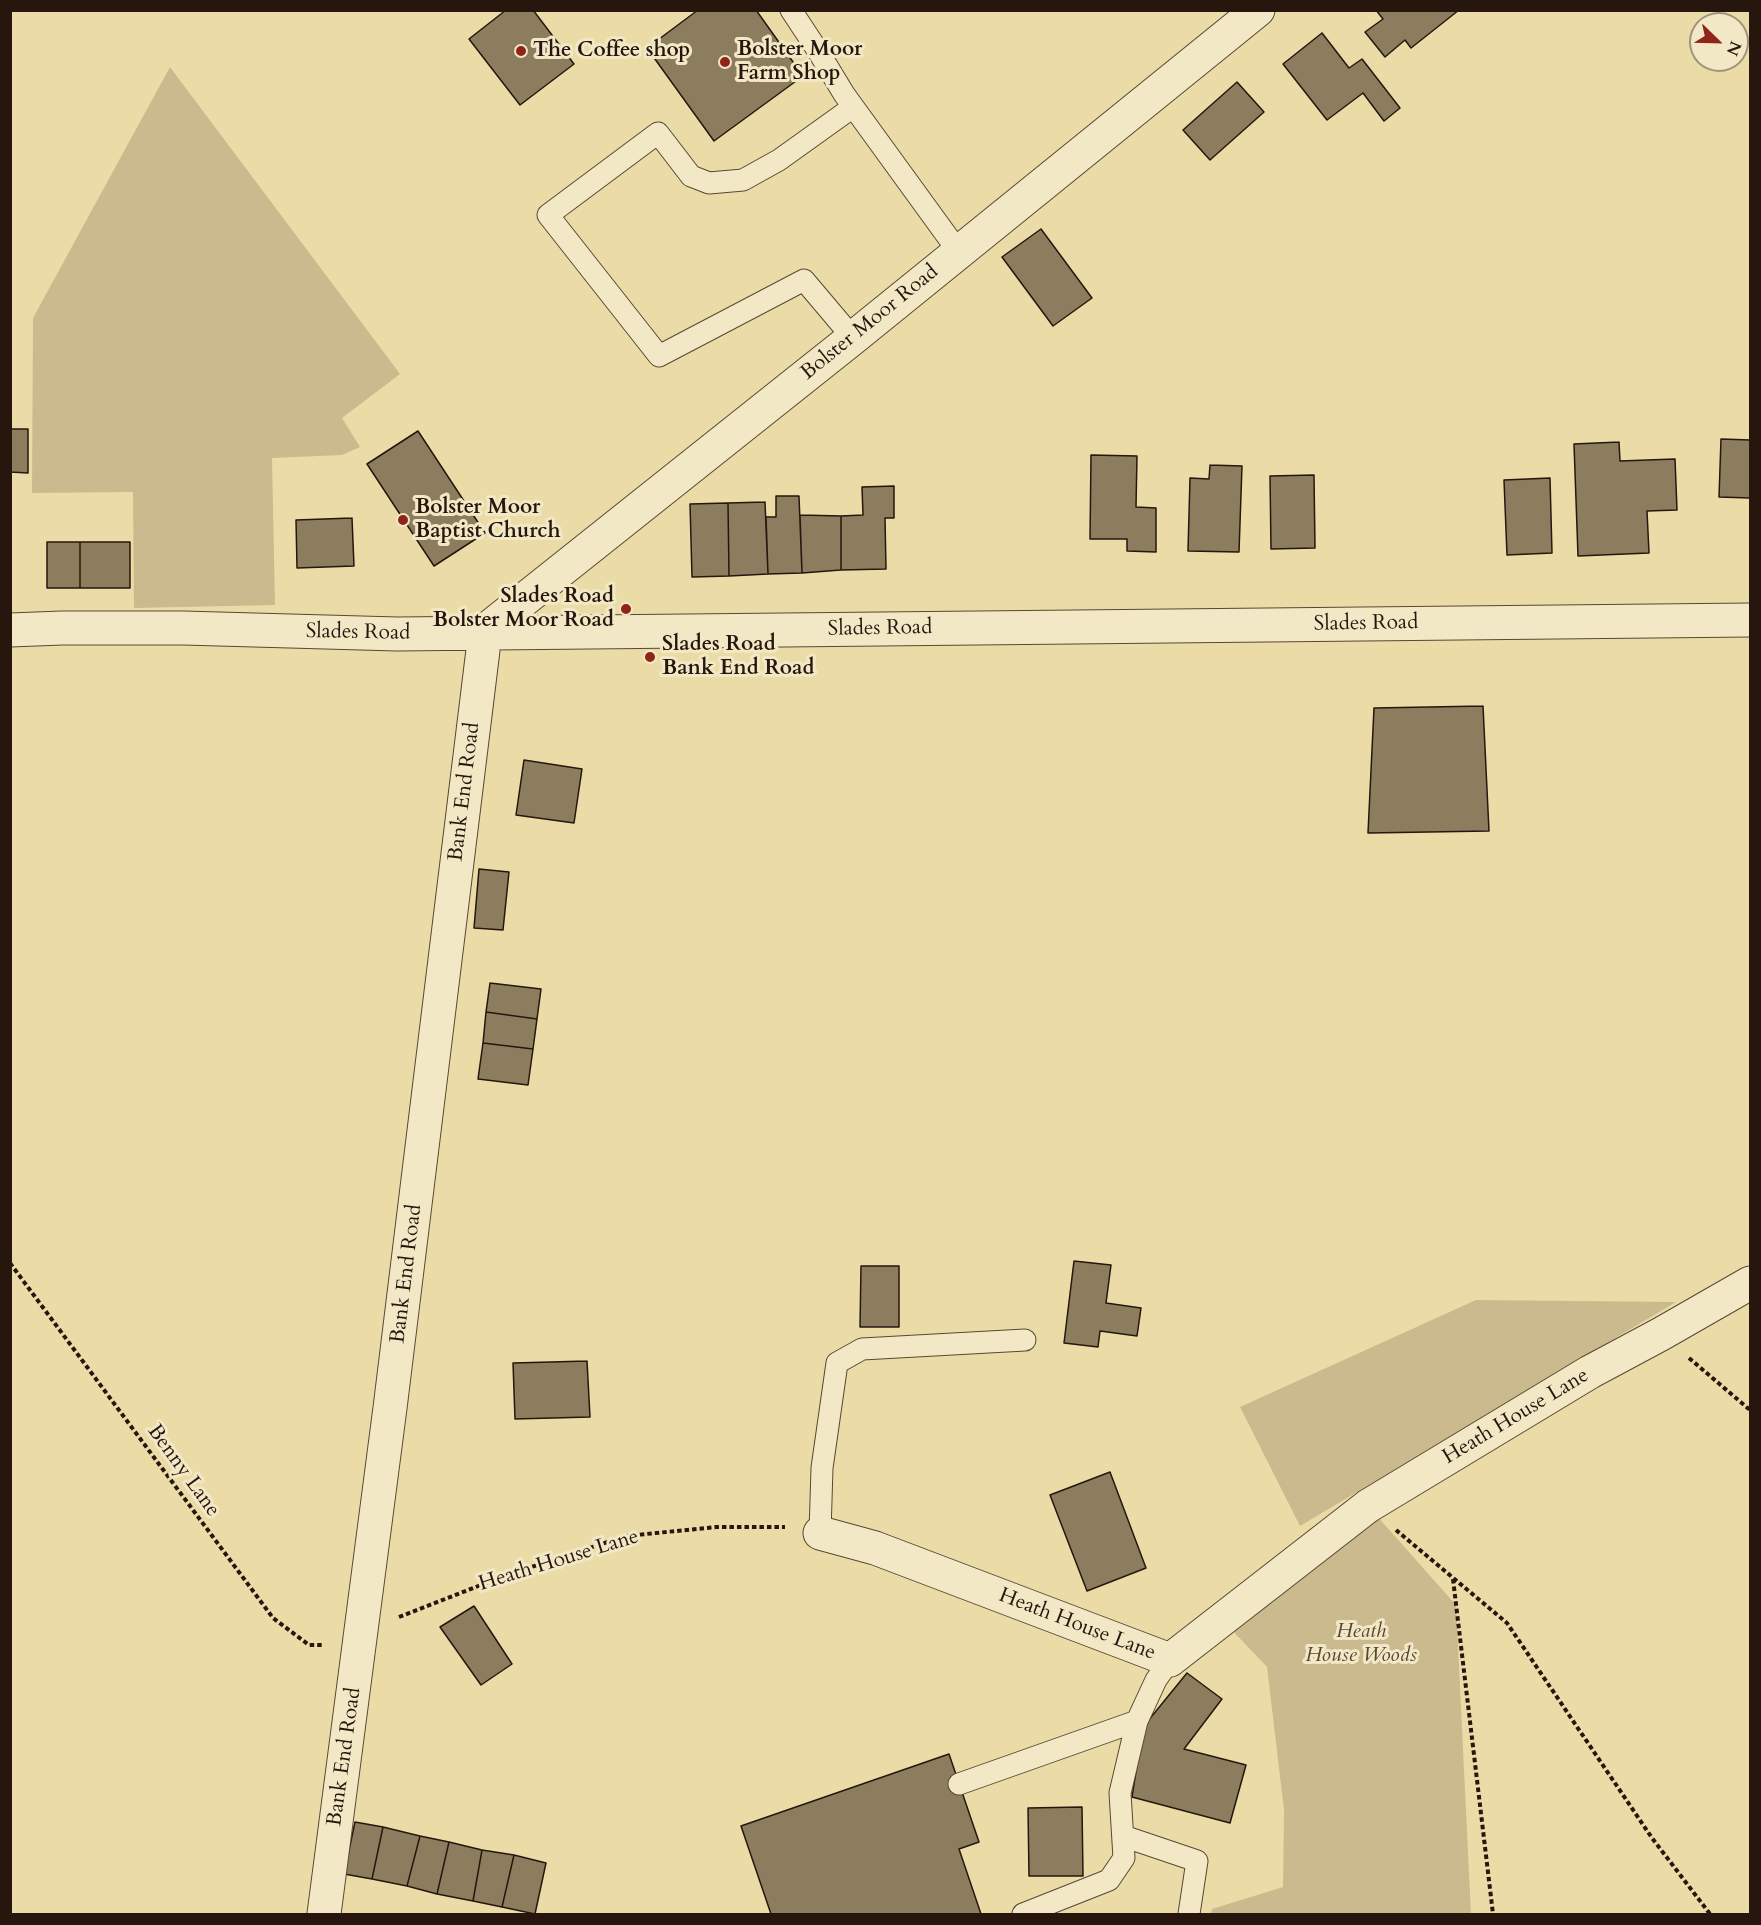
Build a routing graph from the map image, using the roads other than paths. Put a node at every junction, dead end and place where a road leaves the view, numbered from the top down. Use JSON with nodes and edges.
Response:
{"nodes":[{"id":1,"x":791,"y":10,"type":"edge"},
{"id":2,"x":1258,"y":10,"type":"edge"},
{"id":3,"x":853,"y":106,"type":"junction"},
{"id":4,"x":958,"y":251,"type":"junction"},
{"id":5,"x":853,"y":338,"type":"junction"},
{"id":6,"x":1750,"y":620,"type":"edge"},
{"id":7,"x":10,"y":630,"type":"edge"},
{"id":8,"x":481,"y":634,"type":"junction"},
{"id":9,"x":1750,"y":1282,"type":"edge"},
{"id":10,"x":1024,"y":1340,"type":"dead end"},
{"id":11,"x":820,"y":1533,"type":"joint"},
{"id":12,"x":1170,"y":1660,"type":"junction"},
{"id":13,"x":1137,"y":1721,"type":"junction"},
{"id":14,"x":959,"y":1784,"type":"dead end"},
{"id":15,"x":1123,"y":1836,"type":"junction"},
{"id":16,"x":324,"y":1914,"type":"edge"},
{"id":17,"x":1023,"y":1914,"type":"edge"},
{"id":18,"x":1189,"y":1914,"type":"edge"}],
"edges":[{"from":1,"to":3,"type":"lane"},
{"from":2,"to":4,"type":"street","name":"Bolster Moor Road"},
{"from":3,"to":4,"type":"lane"},
{"from":3,"to":5,"type":"lane"},
{"from":4,"to":5,"type":"street","name":"Bolster Moor Road"},
{"from":5,"to":8,"type":"street","name":"Bolster Moor Road"},
{"from":6,"to":8,"type":"street","name":"Slades Road"},
{"from":7,"to":8,"type":"street","name":"Slades Road"},
{"from":8,"to":16,"type":"street","name":"Bank End Road"},
{"from":9,"to":12,"type":"street","name":"Heath House Lane"},
{"from":10,"to":11,"type":"lane"},
{"from":11,"to":12,"type":"street","name":"Heath House Lane"},
{"from":12,"to":13,"type":"lane"},
{"from":13,"to":14,"type":"lane"},
{"from":13,"to":15,"type":"lane"},
{"from":15,"to":17,"type":"lane"},
{"from":15,"to":18,"type":"lane"}]}
